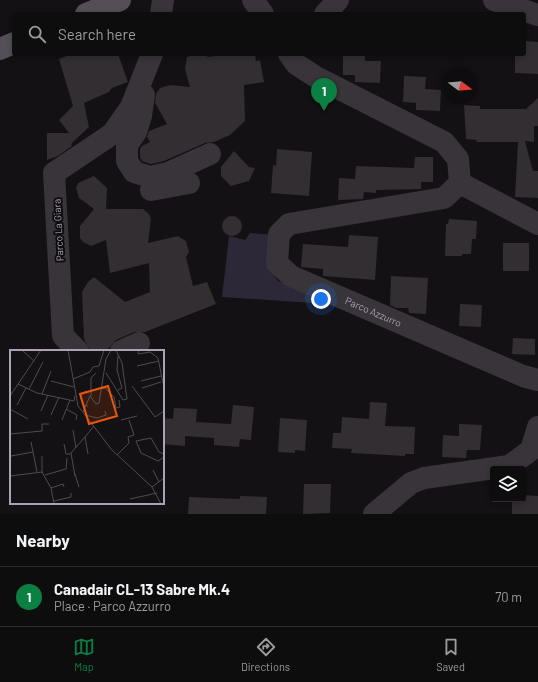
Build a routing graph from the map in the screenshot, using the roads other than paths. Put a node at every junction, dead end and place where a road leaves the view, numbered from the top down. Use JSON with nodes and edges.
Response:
{"nodes":[{"id":1,"x":120,"y":0,"type":"edge"},
{"id":2,"x":163,"y":0,"type":"edge"},
{"id":3,"x":253,"y":0,"type":"edge"},
{"id":4,"x":338,"y":0,"type":"edge"},
{"id":5,"x":494,"y":0,"type":"edge"},
{"id":6,"x":91,"y":12,"type":"edge"},
{"id":7,"x":161,"y":12,"type":"edge"},
{"id":8,"x":262,"y":12,"type":"edge"},
{"id":9,"x":327,"y":12,"type":"edge"},
{"id":10,"x":538,"y":15,"type":"edge"},
{"id":11,"x":12,"y":44,"type":"edge"},
{"id":12,"x":0,"y":49,"type":"edge"},
{"id":13,"x":151,"y":56,"type":"edge"},
{"id":14,"x":295,"y":57,"type":"edge"},
{"id":15,"x":143,"y":77,"type":"junction"},
{"id":16,"x":112,"y":134,"type":"junction"},
{"id":17,"x":210,"y":154,"type":"dead end"},
{"id":18,"x":189,"y":183,"type":"dead end"},
{"id":19,"x":460,"y":183,"type":"junction"},
{"id":20,"x":538,"y":224,"type":"edge"},
{"id":21,"x":77,"y":350,"type":"edge"},
{"id":22,"x":531,"y":378,"type":"edge"},
{"id":23,"x":538,"y":392,"type":"edge"},
{"id":24,"x":538,"y":427,"type":"edge"},
{"id":25,"x":374,"y":514,"type":"edge"}],
"edges":[{"from":1,"to":6,"type":"main road"},
{"from":2,"to":7,"type":"street"},
{"from":3,"to":8,"type":"street"},
{"from":4,"to":9,"type":"street"},
{"from":5,"to":10,"type":"street"},
{"from":11,"to":12,"type":"main road"},
{"from":13,"to":15,"type":"street","name":"Parco La Giara"},
{"from":14,"to":19,"type":"street"},
{"from":15,"to":16,"type":"street","name":"Parco La Giara"},
{"from":15,"to":17,"type":"street","name":"Parco La Giara"},
{"from":16,"to":18,"type":"street"},
{"from":16,"to":21,"type":"street","name":"Parco La Giara"},
{"from":19,"to":20,"type":"street"},
{"from":19,"to":22,"type":"street","name":"Parco Azzurro"},
{"from":22,"to":23,"type":"street","name":"Parco Azzurro"},
{"from":24,"to":25,"type":"street"}]}
